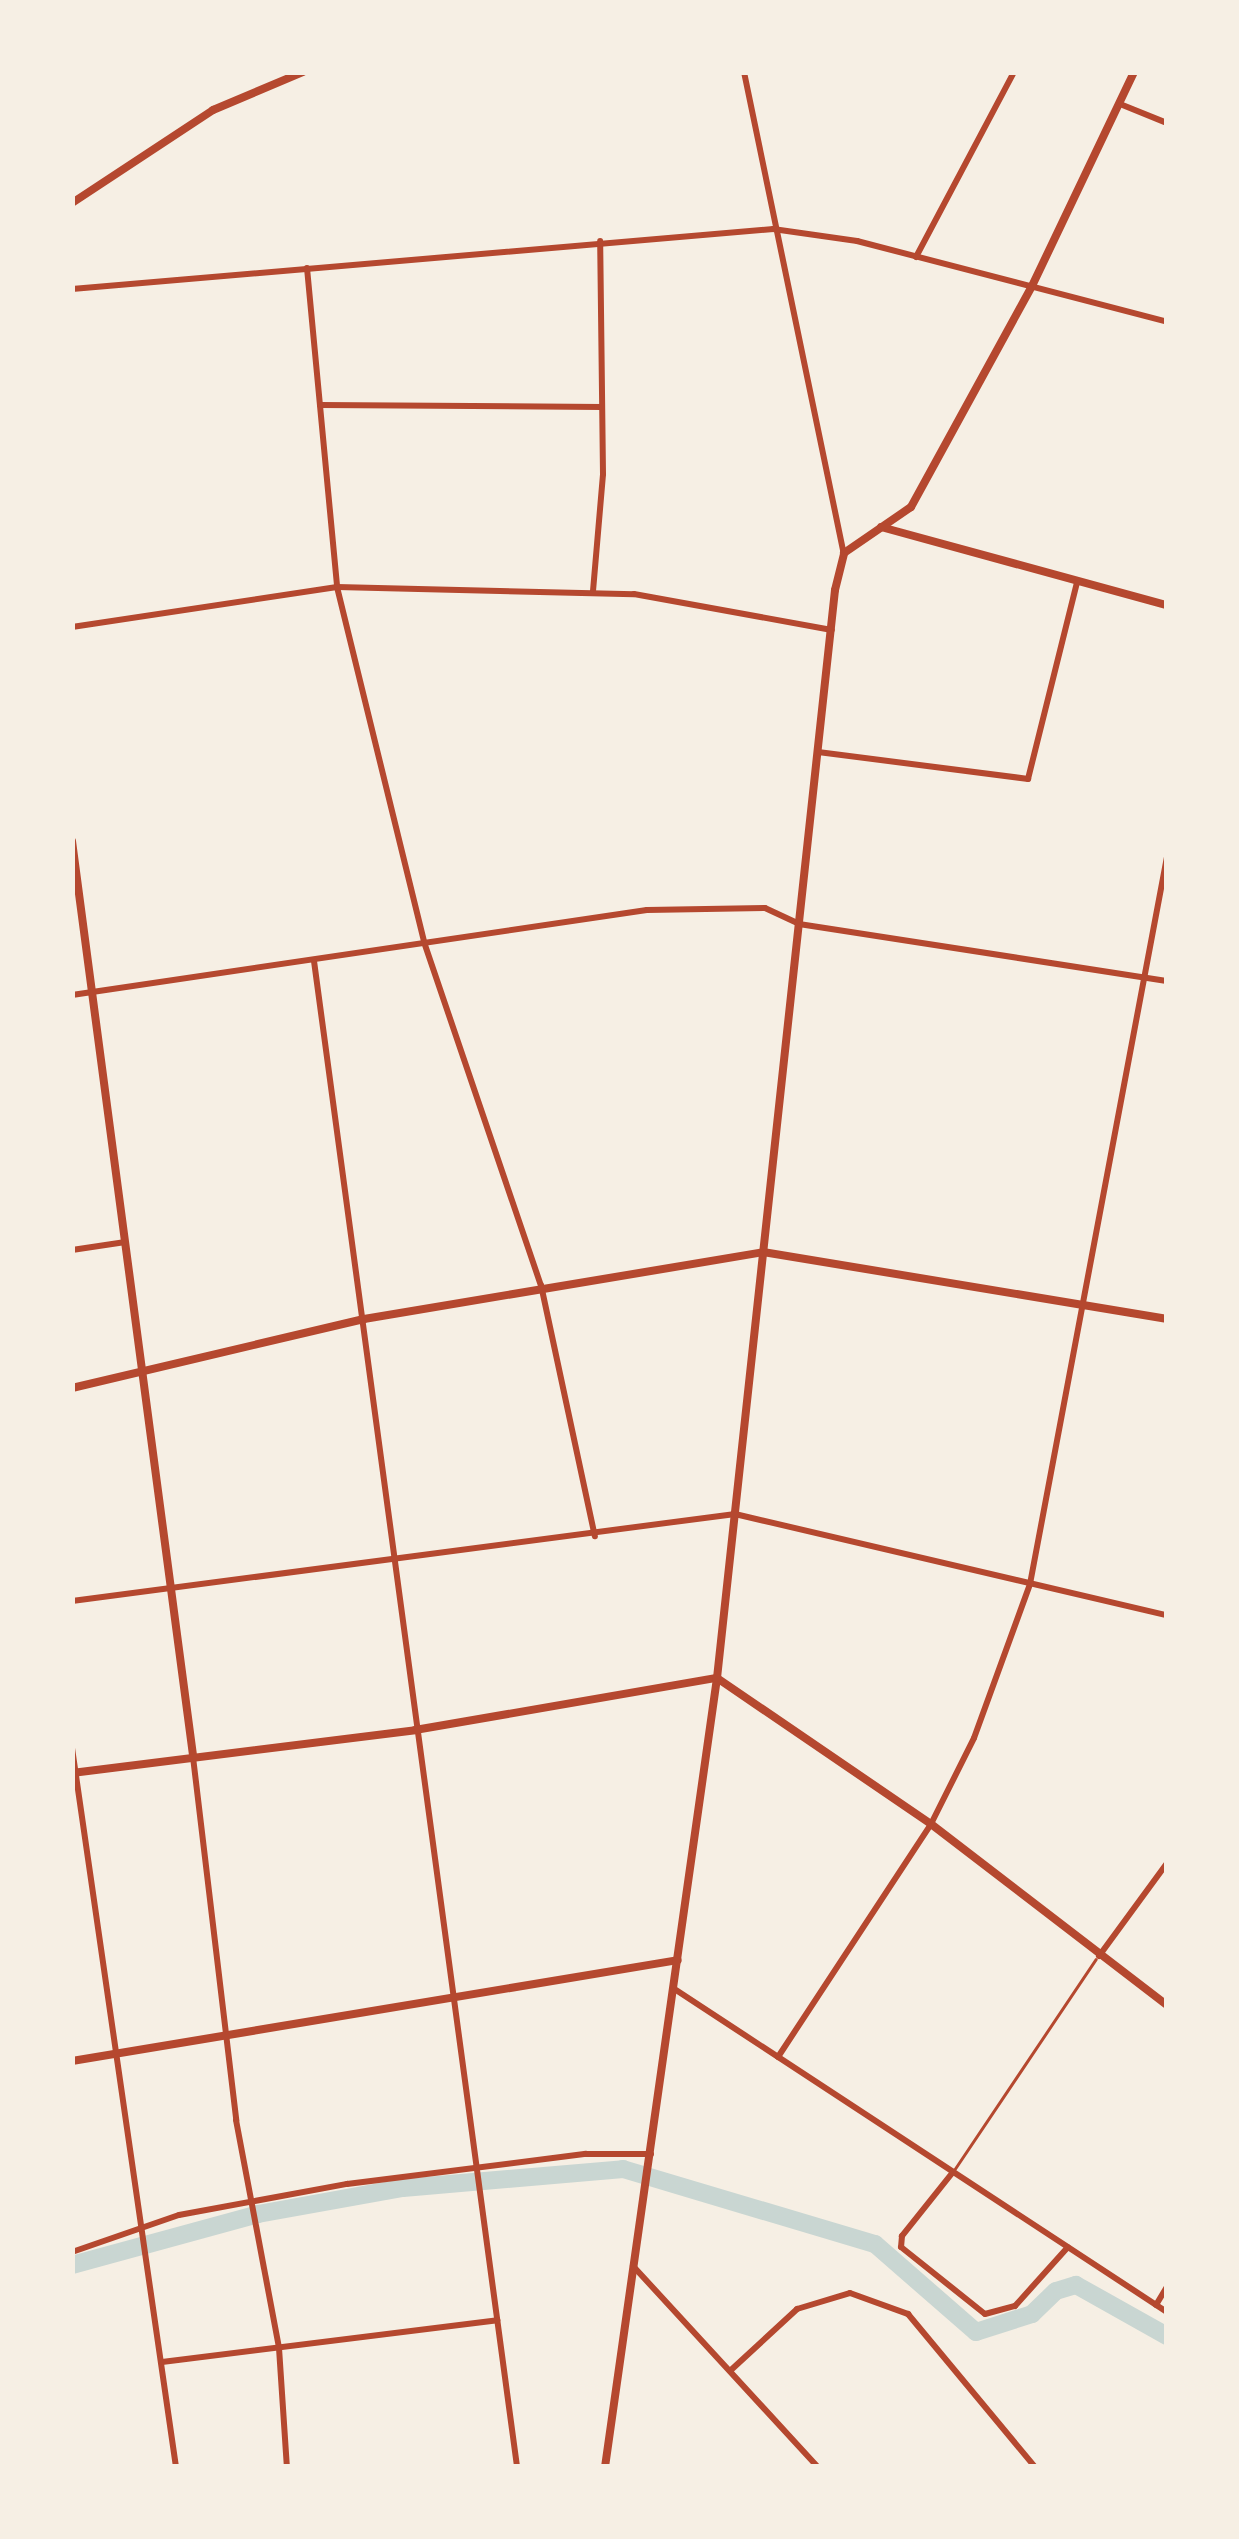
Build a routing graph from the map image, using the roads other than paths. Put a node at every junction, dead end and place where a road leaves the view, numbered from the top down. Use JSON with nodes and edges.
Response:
{"nodes":[{"id":1,"x":303,"y":72,"type":"edge"},
{"id":2,"x":743,"y":72,"type":"edge"},
{"id":3,"x":1014,"y":72,"type":"edge"},
{"id":4,"x":1134,"y":72,"type":"edge"},
{"id":5,"x":1119,"y":103,"type":"junction"},
{"id":6,"x":1167,"y":123,"type":"edge"},
{"id":7,"x":72,"y":203,"type":"edge"},
{"id":8,"x":773,"y":229,"type":"junction"},
{"id":9,"x":600,"y":241,"type":"junction"},
{"id":10,"x":916,"y":257,"type":"junction"},
{"id":11,"x":307,"y":268,"type":"junction"},
{"id":12,"x":1032,"y":286,"type":"junction"},
{"id":13,"x":72,"y":289,"type":"edge"},
{"id":14,"x":1167,"y":322,"type":"edge"},
{"id":15,"x":320,"y":406,"type":"junction"},
{"id":16,"x":602,"y":406,"type":"junction"},
{"id":17,"x":881,"y":527,"type":"junction"},
{"id":18,"x":844,"y":553,"type":"junction"},
{"id":19,"x":1077,"y":583,"type":"junction"},
{"id":20,"x":338,"y":587,"type":"junction"},
{"id":21,"x":593,"y":593,"type":"junction"},
{"id":22,"x":1167,"y":605,"type":"edge"},
{"id":23,"x":72,"y":627,"type":"edge"},
{"id":24,"x":832,"y":629,"type":"junction"},
{"id":25,"x":818,"y":752,"type":"junction"},
{"id":26,"x":72,"y":841,"type":"edge"},
{"id":27,"x":1167,"y":857,"type":"edge"},
{"id":28,"x":799,"y":924,"type":"junction"},
{"id":29,"x":424,"y":942,"type":"junction"},
{"id":30,"x":314,"y":961,"type":"junction"},
{"id":31,"x":1140,"y":976,"type":"junction"},
{"id":32,"x":1167,"y":981,"type":"edge"},
{"id":33,"x":92,"y":992,"type":"junction"},
{"id":34,"x":72,"y":995,"type":"edge"},
{"id":35,"x":125,"y":1242,"type":"junction"},
{"id":36,"x":72,"y":1250,"type":"edge"},
{"id":37,"x":763,"y":1252,"type":"junction"},
{"id":38,"x":541,"y":1285,"type":"junction"},
{"id":39,"x":1080,"y":1306,"type":"junction"},
{"id":40,"x":364,"y":1319,"type":"junction"},
{"id":41,"x":1167,"y":1319,"type":"edge"},
{"id":42,"x":145,"y":1372,"type":"junction"},
{"id":43,"x":72,"y":1388,"type":"edge"},
{"id":44,"x":735,"y":1514,"type":"junction"},
{"id":45,"x":595,"y":1536,"type":"junction"},
{"id":46,"x":394,"y":1563,"type":"junction"},
{"id":47,"x":1030,"y":1583,"type":"junction"},
{"id":48,"x":170,"y":1588,"type":"junction"},
{"id":49,"x":72,"y":1601,"type":"edge"},
{"id":50,"x":1167,"y":1615,"type":"edge"},
{"id":51,"x":717,"y":1678,"type":"junction"},
{"id":52,"x":415,"y":1730,"type":"junction"},
{"id":53,"x":72,"y":1748,"type":"edge"},
{"id":54,"x":193,"y":1755,"type":"junction"},
{"id":55,"x":74,"y":1773,"type":"edge"},
{"id":56,"x":931,"y":1824,"type":"junction"},
{"id":57,"x":1167,"y":1863,"type":"edge"},
{"id":58,"x":1099,"y":1956,"type":"junction"},
{"id":59,"x":678,"y":1960,"type":"junction"},
{"id":60,"x":676,"y":1990,"type":"junction"},
{"id":61,"x":454,"y":1994,"type":"junction"},
{"id":62,"x":1167,"y":2006,"type":"edge"},
{"id":63,"x":226,"y":2033,"type":"junction"},
{"id":64,"x":112,"y":2054,"type":"junction"},
{"id":65,"x":778,"y":2056,"type":"junction"},
{"id":66,"x":72,"y":2061,"type":"edge"},
{"id":67,"x":652,"y":2154,"type":"junction"},
{"id":68,"x":476,"y":2165,"type":"junction"},
{"id":69,"x":953,"y":2172,"type":"junction"},
{"id":70,"x":253,"y":2200,"type":"junction"},
{"id":71,"x":140,"y":2228,"type":"junction"},
{"id":72,"x":1068,"y":2247,"type":"junction"},
{"id":73,"x":72,"y":2252,"type":"edge"},
{"id":74,"x":633,"y":2266,"type":"junction"},
{"id":75,"x":1167,"y":2287,"type":"edge"},
{"id":76,"x":1156,"y":2305,"type":"junction"},
{"id":77,"x":1167,"y":2312,"type":"edge"},
{"id":78,"x":497,"y":2320,"type":"junction"},
{"id":79,"x":279,"y":2348,"type":"junction"},
{"id":80,"x":162,"y":2362,"type":"junction"},
{"id":81,"x":731,"y":2370,"type":"junction"},
{"id":82,"x":176,"y":2467,"type":"edge"},
{"id":83,"x":286,"y":2467,"type":"edge"},
{"id":84,"x":517,"y":2467,"type":"edge"},
{"id":85,"x":605,"y":2467,"type":"edge"},
{"id":86,"x":818,"y":2467,"type":"edge"},
{"id":87,"x":1035,"y":2467,"type":"edge"}],
"edges":[{"from":1,"to":7,"type":"main road"},
{"from":2,"to":8,"type":"street"},
{"from":3,"to":10,"type":"street"},
{"from":4,"to":5,"type":"main road"},
{"from":5,"to":6,"type":"street"},
{"from":5,"to":12,"type":"main road"},
{"from":8,"to":9,"type":"street"},
{"from":8,"to":10,"type":"street"},
{"from":8,"to":18,"type":"street"},
{"from":9,"to":11,"type":"street"},
{"from":9,"to":16,"type":"street"},
{"from":10,"to":12,"type":"street"},
{"from":11,"to":13,"type":"street"},
{"from":11,"to":15,"type":"street"},
{"from":12,"to":14,"type":"street"},
{"from":12,"to":17,"type":"main road"},
{"from":15,"to":16,"type":"street"},
{"from":15,"to":20,"type":"street"},
{"from":16,"to":21,"type":"street"},
{"from":17,"to":18,"type":"main road"},
{"from":17,"to":19,"type":"main road"},
{"from":18,"to":24,"type":"main road"},
{"from":19,"to":22,"type":"main road"},
{"from":19,"to":25,"type":"street"},
{"from":20,"to":21,"type":"street"},
{"from":20,"to":23,"type":"street"},
{"from":20,"to":29,"type":"street"},
{"from":21,"to":24,"type":"street"},
{"from":24,"to":25,"type":"main road"},
{"from":25,"to":28,"type":"main road"},
{"from":26,"to":33,"type":"main road"},
{"from":27,"to":31,"type":"street"},
{"from":28,"to":29,"type":"street"},
{"from":28,"to":31,"type":"street"},
{"from":28,"to":37,"type":"main road"},
{"from":29,"to":30,"type":"street"},
{"from":29,"to":38,"type":"street"},
{"from":30,"to":33,"type":"street"},
{"from":30,"to":40,"type":"street"},
{"from":31,"to":32,"type":"street"},
{"from":31,"to":39,"type":"street"},
{"from":33,"to":34,"type":"street"},
{"from":33,"to":35,"type":"main road"},
{"from":35,"to":36,"type":"street"},
{"from":35,"to":42,"type":"main road"},
{"from":37,"to":38,"type":"main road"},
{"from":37,"to":39,"type":"main road"},
{"from":37,"to":44,"type":"main road"},
{"from":38,"to":40,"type":"main road"},
{"from":38,"to":45,"type":"street"},
{"from":39,"to":41,"type":"main road"},
{"from":39,"to":47,"type":"street"},
{"from":40,"to":42,"type":"main road"},
{"from":40,"to":46,"type":"street"},
{"from":42,"to":43,"type":"main road"},
{"from":42,"to":48,"type":"main road"},
{"from":44,"to":45,"type":"street"},
{"from":44,"to":47,"type":"street"},
{"from":44,"to":51,"type":"main road"},
{"from":45,"to":46,"type":"street"},
{"from":46,"to":48,"type":"street"},
{"from":46,"to":52,"type":"street"},
{"from":47,"to":50,"type":"street"},
{"from":47,"to":56,"type":"street"},
{"from":48,"to":49,"type":"street"},
{"from":48,"to":54,"type":"main road"},
{"from":51,"to":52,"type":"main road"},
{"from":51,"to":56,"type":"main road"},
{"from":51,"to":59,"type":"main road"},
{"from":52,"to":54,"type":"main road"},
{"from":52,"to":61,"type":"street"},
{"from":53,"to":55,"type":"street"},
{"from":54,"to":55,"type":"main road"},
{"from":54,"to":63,"type":"street"},
{"from":55,"to":64,"type":"street"},
{"from":56,"to":58,"type":"main road"},
{"from":56,"to":65,"type":"street"},
{"from":57,"to":58,"type":"street"},
{"from":58,"to":62,"type":"main road"},
{"from":58,"to":69,"type":"lane"},
{"from":59,"to":60,"type":"main road"},
{"from":59,"to":61,"type":"main road"},
{"from":60,"to":65,"type":"street"},
{"from":60,"to":67,"type":"main road"},
{"from":61,"to":63,"type":"main road"},
{"from":61,"to":68,"type":"street"},
{"from":63,"to":64,"type":"main road"},
{"from":63,"to":70,"type":"street"},
{"from":64,"to":66,"type":"main road"},
{"from":64,"to":71,"type":"street"},
{"from":65,"to":69,"type":"street"},
{"from":67,"to":68,"type":"street"},
{"from":67,"to":74,"type":"main road"},
{"from":68,"to":70,"type":"street"},
{"from":68,"to":78,"type":"street"},
{"from":69,"to":72,"type":"street"},
{"from":69,"to":72,"type":"street"},
{"from":70,"to":71,"type":"street"},
{"from":70,"to":79,"type":"street"},
{"from":71,"to":73,"type":"street"},
{"from":71,"to":80,"type":"street"},
{"from":72,"to":76,"type":"street"},
{"from":74,"to":81,"type":"street"},
{"from":74,"to":85,"type":"main road"},
{"from":75,"to":76,"type":"street"},
{"from":76,"to":77,"type":"street"},
{"from":78,"to":79,"type":"street"},
{"from":78,"to":84,"type":"street"},
{"from":79,"to":80,"type":"street"},
{"from":79,"to":83,"type":"street"},
{"from":80,"to":82,"type":"street"},
{"from":81,"to":86,"type":"street"},
{"from":81,"to":87,"type":"street"}]}
